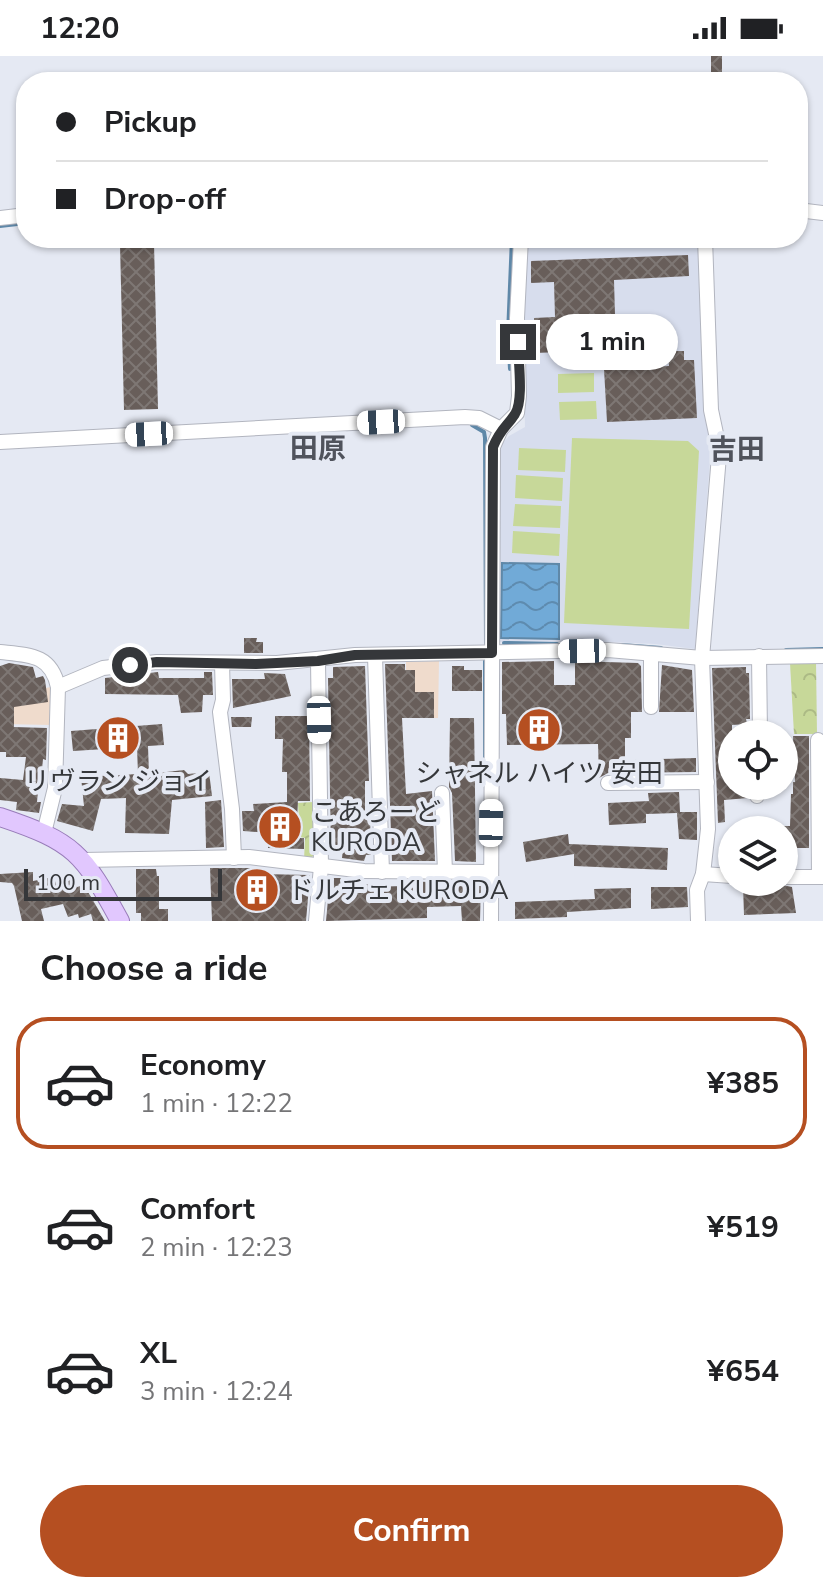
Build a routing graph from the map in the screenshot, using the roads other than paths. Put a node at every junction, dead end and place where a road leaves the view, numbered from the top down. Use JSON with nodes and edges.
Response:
{"nodes":[{"id":1,"x":520,"y":248,"type":"edge"},
{"id":2,"x":705,"y":248,"type":"edge"},
{"id":3,"x":501,"y":429,"type":"junction"},
{"id":4,"x":0,"y":442,"type":"edge"},
{"id":5,"x":0,"y":652,"type":"edge"},
{"id":6,"x":486,"y":653,"type":"junction"},
{"id":7,"x":651,"y":654,"type":"junction"},
{"id":8,"x":703,"y":654,"type":"junction"},
{"id":9,"x":375,"y":656,"type":"junction"},
{"id":10,"x":759,"y":656,"type":"junction"},
{"id":11,"x":823,"y":656,"type":"edge"},
{"id":12,"x":318,"y":661,"type":"junction"},
{"id":13,"x":222,"y":663,"type":"junction"},
{"id":14,"x":58,"y":687,"type":"junction"},
{"id":15,"x":651,"y":707,"type":"dead end"},
{"id":16,"x":760,"y":720,"type":"edge"},
{"id":17,"x":818,"y":740,"type":"dead end"},
{"id":18,"x":707,"y":782,"type":"junction"},
{"id":19,"x":608,"y":783,"type":"dead end"},
{"id":20,"x":442,"y":793,"type":"dead end"},
{"id":21,"x":821,"y":804,"type":"edge"},
{"id":22,"x":0,"y":817,"type":"edge"},
{"id":23,"x":44,"y":833,"type":"junction"},
{"id":24,"x":234,"y":858,"type":"junction"},
{"id":25,"x":83,"y":860,"type":"junction"},
{"id":26,"x":321,"y":867,"type":"junction"},
{"id":27,"x":382,"y":872,"type":"junction"},
{"id":28,"x":445,"y":872,"type":"junction"},
{"id":29,"x":483,"y":872,"type":"junction"},
{"id":30,"x":703,"y":874,"type":"junction"},
{"id":31,"x":718,"y":875,"type":"edge"},
{"id":32,"x":798,"y":877,"type":"edge"},
{"id":33,"x":821,"y":877,"type":"edge"},
{"id":34,"x":120,"y":921,"type":"edge"},
{"id":35,"x":316,"y":921,"type":"edge"},
{"id":36,"x":491,"y":921,"type":"edge"},
{"id":37,"x":698,"y":921,"type":"edge"}],
"edges":[{"from":1,"to":3,"type":"street"},
{"from":2,"to":8,"type":"street"},
{"from":3,"to":4,"type":"street"},
{"from":3,"to":6,"type":"street"},
{"from":5,"to":14,"type":"street"},
{"from":6,"to":7,"type":"street"},
{"from":6,"to":9,"type":"street"},
{"from":6,"to":29,"type":"street"},
{"from":7,"to":8,"type":"street"},
{"from":7,"to":15,"type":"street"},
{"from":8,"to":10,"type":"street"},
{"from":8,"to":18,"type":"street"},
{"from":9,"to":12,"type":"street"},
{"from":9,"to":27,"type":"street"},
{"from":10,"to":11,"type":"street"},
{"from":10,"to":16,"type":"street"},
{"from":12,"to":13,"type":"street"},
{"from":12,"to":26,"type":"street"},
{"from":13,"to":14,"type":"street"},
{"from":13,"to":24,"type":"street"},
{"from":14,"to":23,"type":"street"},
{"from":17,"to":21,"type":"street"},
{"from":18,"to":19,"type":"street"},
{"from":18,"to":30,"type":"street"},
{"from":20,"to":28,"type":"street"},
{"from":21,"to":33,"type":"street"},
{"from":22,"to":23,"type":"main road"},
{"from":23,"to":25,"type":"main road"},
{"from":24,"to":25,"type":"street"},
{"from":24,"to":26,"type":"street"},
{"from":25,"to":34,"type":"main road"},
{"from":26,"to":27,"type":"street"},
{"from":26,"to":35,"type":"street"},
{"from":27,"to":28,"type":"street"},
{"from":28,"to":29,"type":"street"},
{"from":29,"to":36,"type":"street"},
{"from":30,"to":31,"type":"street"},
{"from":30,"to":37,"type":"street"},
{"from":32,"to":33,"type":"street"}]}
